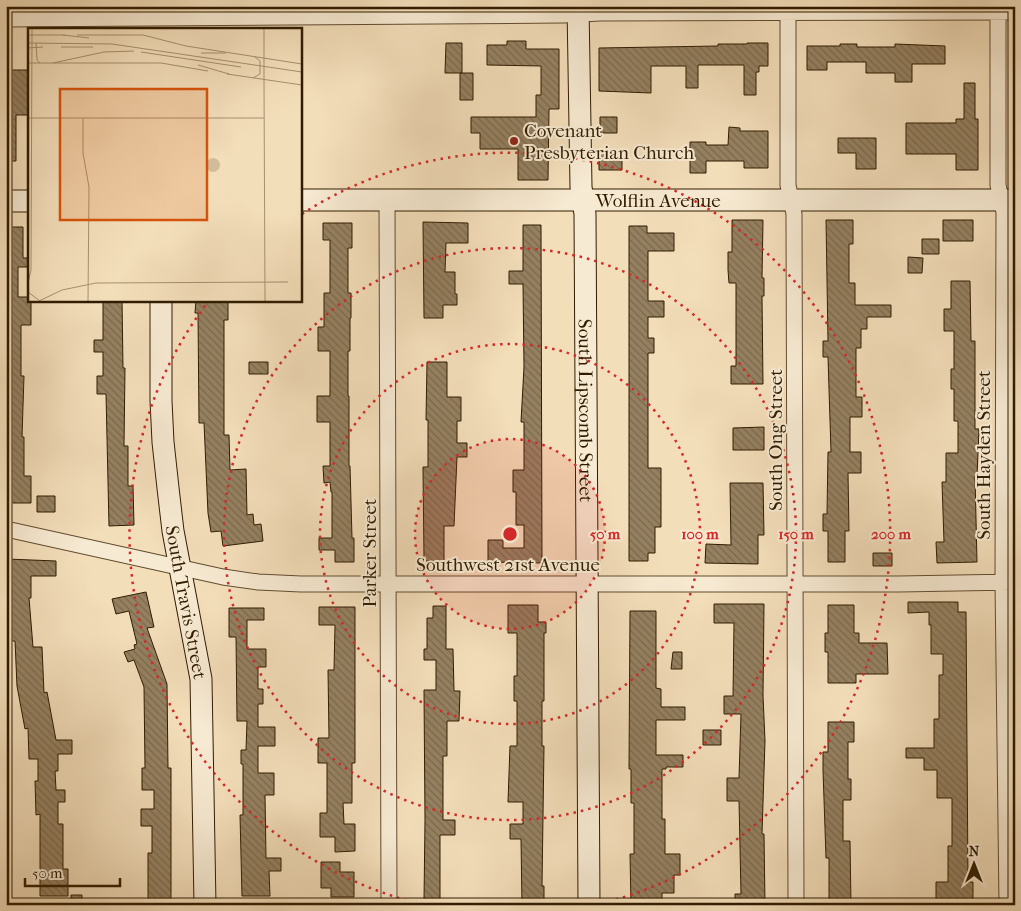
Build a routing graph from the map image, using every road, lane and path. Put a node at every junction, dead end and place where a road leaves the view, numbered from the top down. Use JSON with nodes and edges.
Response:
{"nodes":[{"id":1,"x":788,"y":9,"type":"edge"},
{"id":2,"x":997,"y":9,"type":"edge"},
{"id":3,"x":578,"y":10,"type":"edge"},
{"id":4,"x":367,"y":11,"type":"edge"},
{"id":5,"x":161,"y":12,"type":"edge"},
{"id":6,"x":1015,"y":12,"type":"edge"},
{"id":7,"x":6,"y":19,"type":"edge"},
{"id":8,"x":1008,"y":199,"type":"edge"},
{"id":9,"x":301,"y":200,"type":"edge"},
{"id":10,"x":388,"y":200,"type":"junction"},
{"id":11,"x":792,"y":200,"type":"junction"},
{"id":12,"x":28,"y":201,"type":"edge"},
{"id":13,"x":583,"y":201,"type":"junction"},
{"id":14,"x":6,"y":202,"type":"edge"},
{"id":15,"x":161,"y":301,"type":"edge"},
{"id":16,"x":6,"y":530,"type":"edge"},
{"id":17,"x":180,"y":568,"type":"junction"},
{"id":18,"x":1009,"y":582,"type":"edge"},
{"id":19,"x":587,"y":583,"type":"junction"},
{"id":20,"x":389,"y":584,"type":"junction"},
{"id":21,"x":796,"y":584,"type":"junction"},
{"id":22,"x":205,"y":905,"type":"edge"},
{"id":23,"x":389,"y":905,"type":"edge"},
{"id":24,"x":589,"y":905,"type":"edge"},
{"id":25,"x":796,"y":905,"type":"edge"},
{"id":26,"x":1007,"y":905,"type":"edge"}],
"edges":[{"from":1,"to":2,"type":"street"},
{"from":1,"to":3,"type":"street"},
{"from":1,"to":11,"type":"street","name":"South Ong Street"},
{"from":2,"to":6,"type":"street"},
{"from":2,"to":8,"type":"street","name":"South Hayden Street"},
{"from":3,"to":4,"type":"street"},
{"from":3,"to":13,"type":"main road","name":"South Lipscomb Street"},
{"from":4,"to":5,"type":"street"},
{"from":5,"to":7,"type":"street"},
{"from":8,"to":11,"type":"main road","name":"Wolflin Avenue"},
{"from":8,"to":18,"type":"street","name":"South Hayden Street"},
{"from":9,"to":10,"type":"main road","name":"Wolflin Avenue"},
{"from":10,"to":13,"type":"main road","name":"Wolflin Avenue"},
{"from":10,"to":20,"type":"street","name":"Parker Street"},
{"from":11,"to":13,"type":"main road","name":"Wolflin Avenue"},
{"from":11,"to":21,"type":"street","name":"South Ong Street"},
{"from":12,"to":14,"type":"main road"},
{"from":13,"to":19,"type":"main road","name":"South Lipscomb Street"},
{"from":15,"to":17,"type":"main road","name":"South Travis Street"},
{"from":16,"to":17,"type":"street","name":"Southwest 21st Avenue"},
{"from":17,"to":20,"type":"street","name":"Southwest 21st Avenue"},
{"from":17,"to":22,"type":"main road","name":"South Travis Street"},
{"from":18,"to":21,"type":"street","name":"Southwest 21st Avenue"},
{"from":18,"to":26,"type":"street","name":"South Hayden Street"},
{"from":19,"to":20,"type":"street","name":"Southwest 21st Avenue"},
{"from":19,"to":21,"type":"street","name":"Southwest 21st Avenue"},
{"from":19,"to":24,"type":"main road","name":"South Lipscomb Street"},
{"from":20,"to":23,"type":"street","name":"Parker Street"},
{"from":21,"to":25,"type":"street","name":"South Ong Street"}]}
